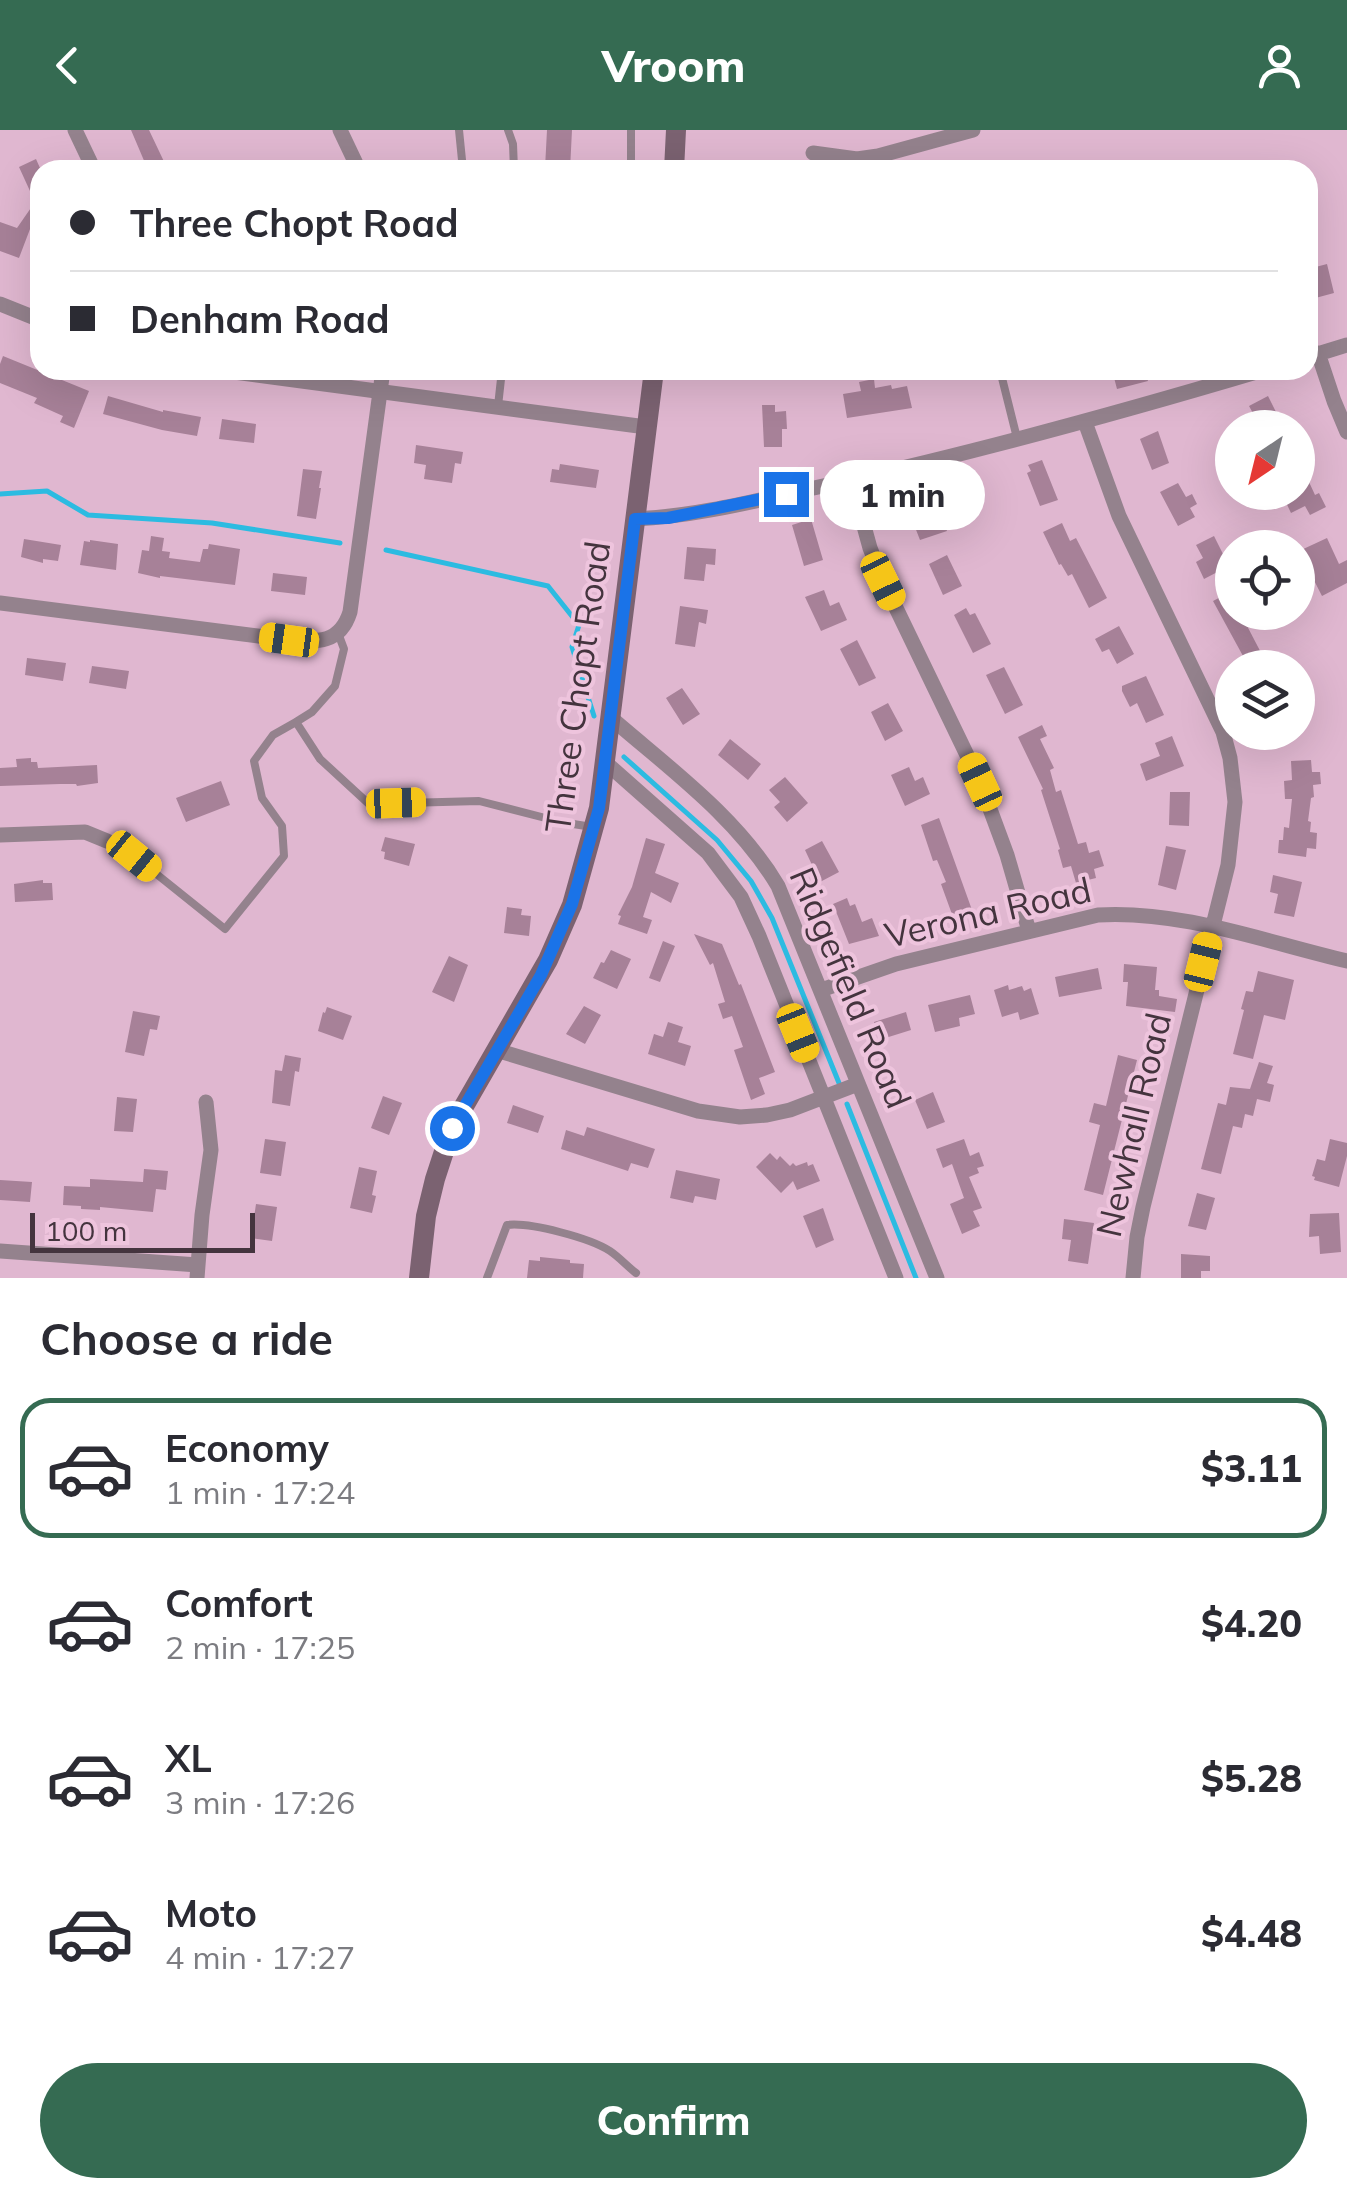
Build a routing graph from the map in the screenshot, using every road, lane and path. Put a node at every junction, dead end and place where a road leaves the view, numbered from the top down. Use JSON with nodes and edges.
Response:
{"nodes":[{"id":1,"x":75,"y":130,"type":"edge"},
{"id":2,"x":340,"y":130,"type":"edge"},
{"id":3,"x":459,"y":130,"type":"edge"},
{"id":4,"x":508,"y":130,"type":"edge"},
{"id":5,"x":631,"y":130,"type":"edge"},
{"id":6,"x":676,"y":130,"type":"edge"},
{"id":7,"x":973,"y":130,"type":"edge"},
{"id":8,"x":813,"y":154,"type":"dead end"},
{"id":9,"x":89,"y":160,"type":"edge"},
{"id":10,"x":354,"y":160,"type":"edge"},
{"id":11,"x":462,"y":160,"type":"edge"},
{"id":12,"x":514,"y":160,"type":"edge"},
{"id":13,"x":631,"y":160,"type":"edge"},
{"id":14,"x":674,"y":160,"type":"edge"},
{"id":15,"x":0,"y":304,"type":"edge"},
{"id":16,"x":30,"y":316,"type":"edge"},
{"id":17,"x":1347,"y":345,"type":"edge"},
{"id":18,"x":1318,"y":354,"type":"edge"},
{"id":19,"x":1318,"y":366,"type":"edge"},
{"id":20,"x":296,"y":380,"type":"edge"},
{"id":21,"x":382,"y":380,"type":"edge"},
{"id":22,"x":501,"y":380,"type":"edge"},
{"id":23,"x":653,"y":380,"type":"edge"},
{"id":24,"x":1002,"y":380,"type":"edge"},
{"id":25,"x":1229,"y":380,"type":"edge"},
{"id":26,"x":380,"y":391,"type":"junction"},
{"id":27,"x":498,"y":406,"type":"junction"},
{"id":28,"x":1084,"y":422,"type":"junction"},
{"id":29,"x":646,"y":427,"type":"junction"},
{"id":30,"x":1347,"y":432,"type":"edge"},
{"id":31,"x":1017,"y":440,"type":"junction"},
{"id":32,"x":851,"y":480,"type":"junction"},
{"id":33,"x":635,"y":519,"type":"junction"},
{"id":34,"x":0,"y":603,"type":"edge"},
{"id":35,"x":338,"y":633,"type":"junction"},
{"id":36,"x":610,"y":717,"type":"junction"},
{"id":37,"x":296,"y":722,"type":"junction"},
{"id":38,"x":605,"y":762,"type":"junction"},
{"id":39,"x":594,"y":827,"type":"junction"},
{"id":40,"x":0,"y":836,"type":"edge"},
{"id":41,"x":108,"y":841,"type":"dead end"},
{"id":42,"x":134,"y":856,"type":"dead end"},
{"id":43,"x":1212,"y":928,"type":"junction"},
{"id":44,"x":1029,"y":931,"type":"junction"},
{"id":45,"x":1347,"y":961,"type":"edge"},
{"id":46,"x":821,"y":990,"type":"junction"},
{"id":47,"x":496,"y":1050,"type":"junction"},
{"id":48,"x":858,"y":1084,"type":"junction"},
{"id":49,"x":824,"y":1097,"type":"junction"},
{"id":50,"x":206,"y":1102,"type":"dead end"},
{"id":51,"x":0,"y":1251,"type":"edge"},
{"id":52,"x":197,"y":1271,"type":"edge"},
{"id":53,"x":636,"y":1273,"type":"dead end"},
{"id":54,"x":418,"y":1278,"type":"edge"},
{"id":55,"x":487,"y":1278,"type":"edge"},
{"id":56,"x":896,"y":1278,"type":"edge"},
{"id":57,"x":936,"y":1278,"type":"edge"},
{"id":58,"x":1134,"y":1278,"type":"edge"}],
"edges":[{"from":1,"to":9,"type":"street"},
{"from":2,"to":10,"type":"street"},
{"from":3,"to":11,"type":"lane"},
{"from":4,"to":12,"type":"lane"},
{"from":5,"to":13,"type":"lane"},
{"from":6,"to":14,"type":"main road"},
{"from":7,"to":8,"type":"street"},
{"from":15,"to":16,"type":"street"},
{"from":17,"to":18,"type":"street"},
{"from":19,"to":30,"type":"street"},
{"from":20,"to":26,"type":"street"},
{"from":21,"to":26,"type":"street"},
{"from":22,"to":27,"type":"lane"},
{"from":23,"to":29,"type":"main road","name":"Three Chopt Road"},
{"from":24,"to":31,"type":"lane"},
{"from":25,"to":28,"type":"street"},
{"from":26,"to":27,"type":"street"},
{"from":26,"to":35,"type":"street"},
{"from":27,"to":29,"type":"street"},
{"from":28,"to":31,"type":"street"},
{"from":28,"to":43,"type":"street","name":"Newhall Road"},
{"from":29,"to":33,"type":"main road","name":"Three Chopt Road"},
{"from":31,"to":32,"type":"street"},
{"from":32,"to":33,"type":"street"},
{"from":32,"to":44,"type":"street"},
{"from":33,"to":36,"type":"main road","name":"Three Chopt Road"},
{"from":34,"to":35,"type":"street"},
{"from":35,"to":37,"type":"lane"},
{"from":36,"to":38,"type":"main road","name":"Three Chopt Road"},
{"from":36,"to":46,"type":"street","name":"Ridgefield Road"},
{"from":37,"to":39,"type":"lane"},
{"from":37,"to":42,"type":"lane"},
{"from":38,"to":39,"type":"main road","name":"Three Chopt Road"},
{"from":38,"to":49,"type":"street","name":"Ridgefield Road"},
{"from":39,"to":47,"type":"main road","name":"Three Chopt Road"},
{"from":40,"to":41,"type":"street"},
{"from":43,"to":44,"type":"street","name":"Verona Road"},
{"from":43,"to":45,"type":"street","name":"Verona Road"},
{"from":43,"to":58,"type":"street","name":"Newhall Road"},
{"from":44,"to":46,"type":"street","name":"Verona Road"},
{"from":46,"to":48,"type":"street","name":"Ridgefield Road"},
{"from":47,"to":49,"type":"street"},
{"from":47,"to":54,"type":"main road","name":"Three Chopt Road"},
{"from":48,"to":49,"type":"street"},
{"from":48,"to":57,"type":"street","name":"Ridgefield Road"},
{"from":49,"to":56,"type":"street","name":"Ridgefield Road"},
{"from":50,"to":52,"type":"street"},
{"from":51,"to":52,"type":"street"},
{"from":53,"to":55,"type":"lane"}]}
